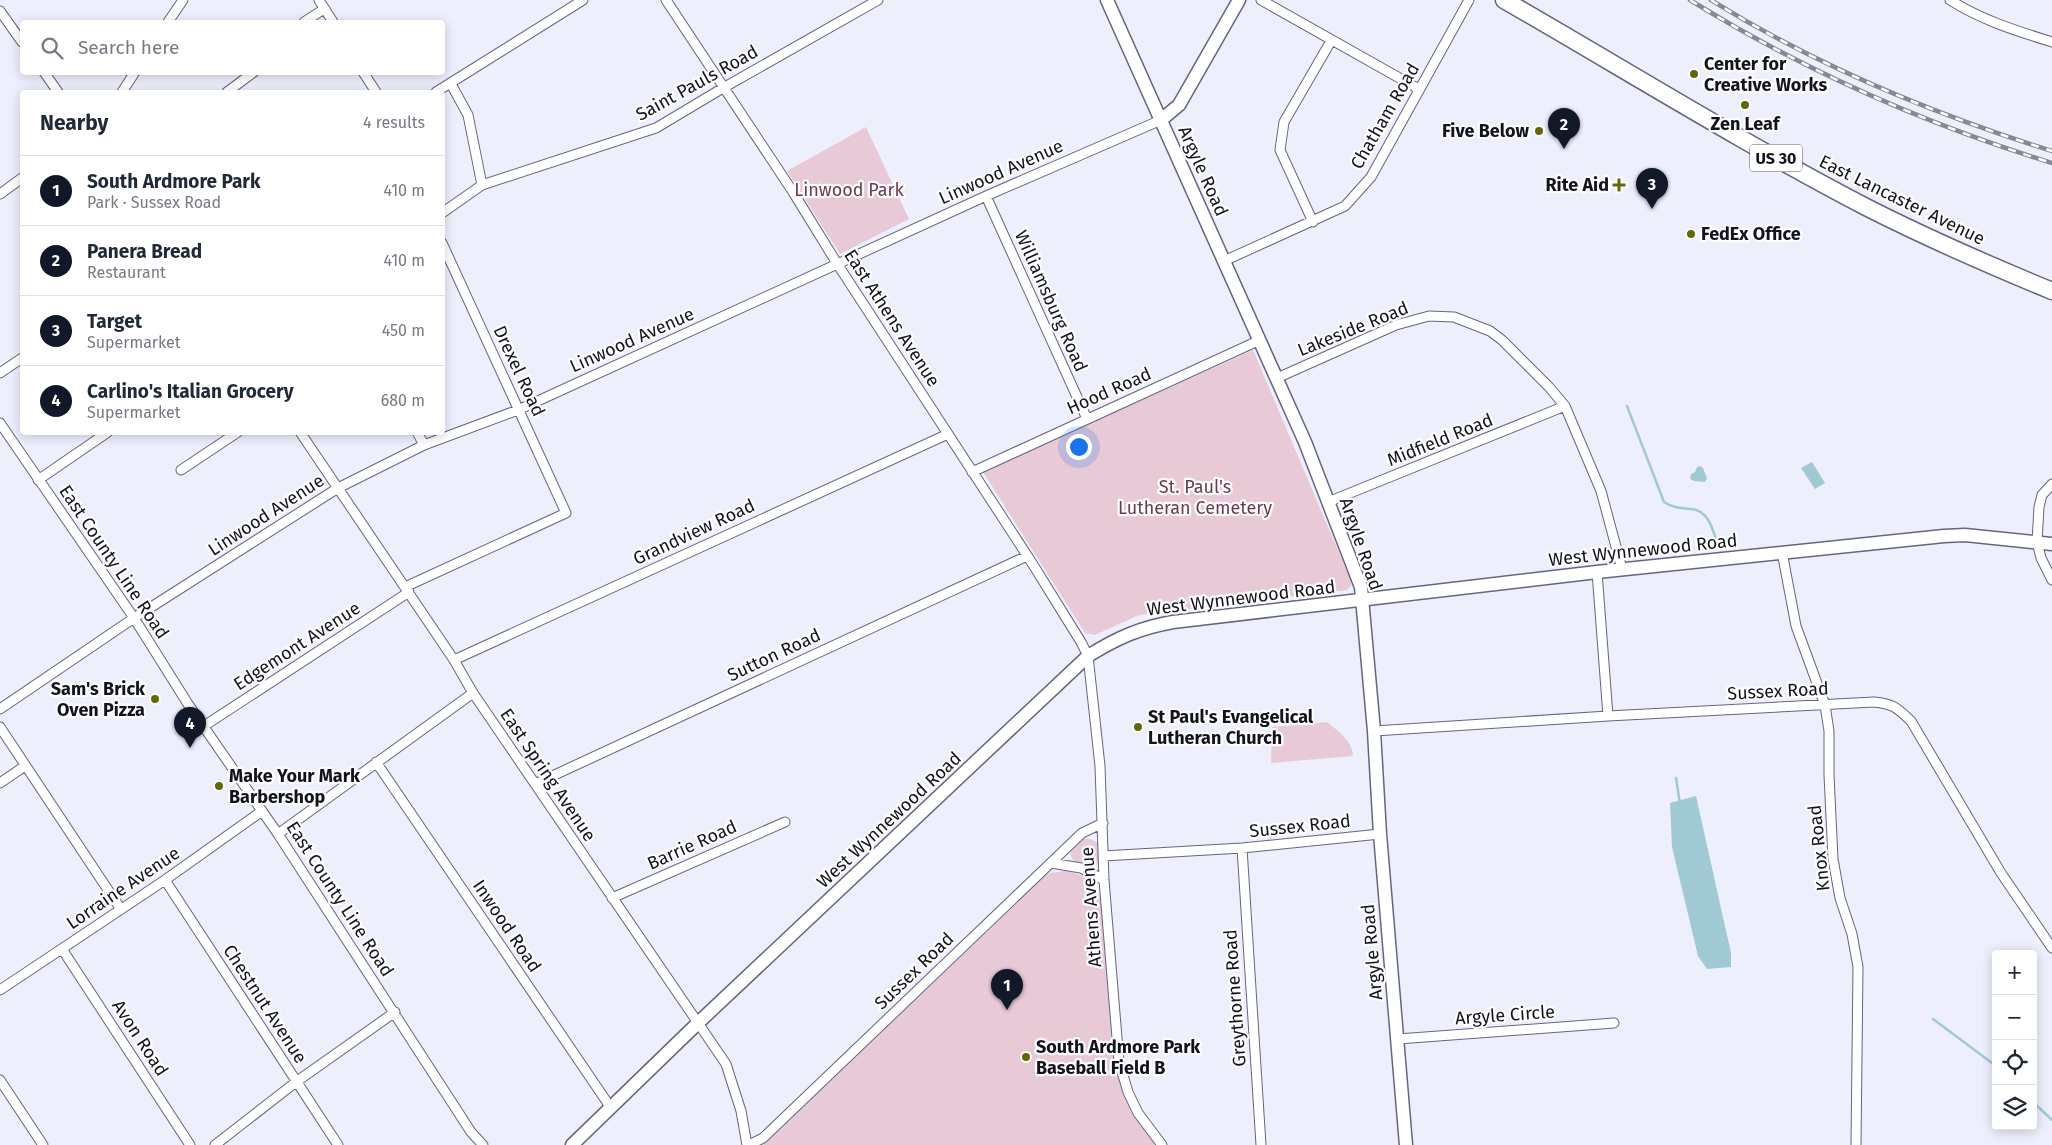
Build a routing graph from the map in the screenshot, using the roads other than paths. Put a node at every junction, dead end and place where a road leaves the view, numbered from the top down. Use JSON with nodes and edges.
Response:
{"nodes":[{"id":1,"x":183,"y":0,"type":"edge"},
{"id":2,"x":319,"y":0,"type":"edge"},
{"id":3,"x":583,"y":0,"type":"edge"},
{"id":4,"x":666,"y":0,"type":"edge"},
{"id":5,"x":878,"y":0,"type":"edge"},
{"id":6,"x":1107,"y":0,"type":"edge"},
{"id":7,"x":1239,"y":0,"type":"edge"},
{"id":8,"x":1261,"y":0,"type":"edge"},
{"id":9,"x":1469,"y":0,"type":"edge"},
{"id":10,"x":1504,"y":0,"type":"edge"},
{"id":11,"x":1950,"y":0,"type":"edge"},
{"id":12,"x":324,"y":9,"type":"junction"},
{"id":13,"x":0,"y":11,"type":"edge"},
{"id":14,"x":169,"y":20,"type":"edge"},
{"id":15,"x":307,"y":20,"type":"edge"},
{"id":16,"x":332,"y":20,"type":"edge"},
{"id":17,"x":20,"y":39,"type":"edge"},
{"id":18,"x":1331,"y":41,"type":"junction"},
{"id":19,"x":2052,"y":42,"type":"edge"},
{"id":20,"x":46,"y":75,"type":"edge"},
{"id":21,"x":134,"y":75,"type":"edge"},
{"id":22,"x":250,"y":75,"type":"edge"},
{"id":23,"x":365,"y":75,"type":"edge"},
{"id":24,"x":451,"y":84,"type":"junction"},
{"id":25,"x":723,"y":88,"type":"junction"},
{"id":26,"x":1419,"y":89,"type":"junction"},
{"id":27,"x":57,"y":90,"type":"edge"},
{"id":28,"x":123,"y":90,"type":"edge"},
{"id":29,"x":230,"y":90,"type":"edge"},
{"id":30,"x":375,"y":90,"type":"edge"},
{"id":31,"x":440,"y":90,"type":"edge"},
{"id":32,"x":1161,"y":120,"type":"junction"},
{"id":33,"x":20,"y":179,"type":"edge"},
{"id":34,"x":482,"y":185,"type":"junction"},
{"id":35,"x":0,"y":194,"type":"edge"},
{"id":36,"x":986,"y":196,"type":"junction"},
{"id":37,"x":445,"y":211,"type":"edge"},
{"id":38,"x":1314,"y":222,"type":"junction"},
{"id":39,"x":445,"y":251,"type":"edge"},
{"id":40,"x":1224,"y":262,"type":"junction"},
{"id":41,"x":838,"y":264,"type":"junction"},
{"id":42,"x":2052,"y":291,"type":"edge"},
{"id":43,"x":1260,"y":340,"type":"junction"},
{"id":44,"x":20,"y":359,"type":"edge"},
{"id":45,"x":0,"y":373,"type":"edge"},
{"id":46,"x":1277,"y":378,"type":"junction"},
{"id":47,"x":1565,"y":406,"type":"junction"},
{"id":48,"x":518,"y":410,"type":"junction"},
{"id":49,"x":1087,"y":419,"type":"junction"},
{"id":50,"x":2,"y":429,"type":"edge"},
{"id":51,"x":948,"y":434,"type":"junction"},
{"id":52,"x":104,"y":435,"type":"edge"},
{"id":53,"x":234,"y":435,"type":"edge"},
{"id":54,"x":302,"y":435,"type":"edge"},
{"id":55,"x":418,"y":435,"type":"edge"},
{"id":56,"x":424,"y":445,"type":"junction"},
{"id":57,"x":181,"y":470,"type":"dead end"},
{"id":58,"x":972,"y":472,"type":"junction"},
{"id":59,"x":38,"y":480,"type":"junction"},
{"id":60,"x":2052,"y":484,"type":"edge"},
{"id":61,"x":338,"y":488,"type":"junction"},
{"id":62,"x":1328,"y":502,"type":"junction"},
{"id":63,"x":566,"y":513,"type":"joint"},
{"id":64,"x":2037,"y":542,"type":"junction"},
{"id":65,"x":2052,"y":544,"type":"edge"},
{"id":66,"x":1782,"y":552,"type":"junction"},
{"id":67,"x":1027,"y":556,"type":"junction"},
{"id":68,"x":1622,"y":570,"type":"junction"},
{"id":69,"x":1597,"y":572,"type":"junction"},
{"id":70,"x":2052,"y":580,"type":"edge"},
{"id":71,"x":407,"y":590,"type":"junction"},
{"id":72,"x":1363,"y":600,"type":"junction"},
{"id":73,"x":134,"y":618,"type":"junction"},
{"id":74,"x":1088,"y":656,"type":"junction"},
{"id":75,"x":454,"y":660,"type":"junction"},
{"id":76,"x":473,"y":693,"type":"junction"},
{"id":77,"x":1825,"y":705,"type":"junction"},
{"id":78,"x":0,"y":709,"type":"edge"},
{"id":79,"x":1608,"y":716,"type":"junction"},
{"id":80,"x":204,"y":726,"type":"junction"},
{"id":81,"x":0,"y":727,"type":"edge"},
{"id":82,"x":1374,"y":731,"type":"junction"},
{"id":83,"x":376,"y":762,"type":"junction"},
{"id":84,"x":25,"y":766,"type":"junction"},
{"id":85,"x":0,"y":783,"type":"edge"},
{"id":86,"x":536,"y":784,"type":"junction"},
{"id":87,"x":262,"y":811,"type":"junction"},
{"id":88,"x":785,"y":822,"type":"dead end"},
{"id":89,"x":1103,"y":823,"type":"junction"},
{"id":90,"x":278,"y":834,"type":"junction"},
{"id":91,"x":1380,"y":834,"type":"junction"},
{"id":92,"x":1242,"y":848,"type":"junction"},
{"id":93,"x":1104,"y":856,"type":"junction"},
{"id":94,"x":1051,"y":863,"type":"junction"},
{"id":95,"x":165,"y":880,"type":"junction"},
{"id":96,"x":1104,"y":880,"type":"junction"},
{"id":97,"x":612,"y":898,"type":"junction"},
{"id":98,"x":120,"y":908,"type":"junction"},
{"id":99,"x":2052,"y":948,"type":"edge"},
{"id":100,"x":62,"y":949,"type":"junction"},
{"id":101,"x":0,"y":990,"type":"edge"},
{"id":102,"x":395,"y":1012,"type":"junction"},
{"id":103,"x":699,"y":1022,"type":"junction"},
{"id":104,"x":1614,"y":1023,"type":"dead end"},
{"id":105,"x":1398,"y":1039,"type":"junction"},
{"id":106,"x":0,"y":1080,"type":"edge"},
{"id":107,"x":296,"y":1082,"type":"junction"},
{"id":108,"x":611,"y":1108,"type":"junction"},
{"id":109,"x":43,"y":1145,"type":"edge"},
{"id":110,"x":190,"y":1145,"type":"edge"},
{"id":111,"x":215,"y":1145,"type":"edge"},
{"id":112,"x":338,"y":1145,"type":"edge"},
{"id":113,"x":483,"y":1145,"type":"edge"},
{"id":114,"x":572,"y":1145,"type":"edge"},
{"id":115,"x":748,"y":1145,"type":"edge"},
{"id":116,"x":1162,"y":1145,"type":"edge"},
{"id":117,"x":1261,"y":1145,"type":"edge"},
{"id":118,"x":1406,"y":1145,"type":"edge"},
{"id":119,"x":1856,"y":1145,"type":"edge"}],
"edges":[{"from":1,"to":14,"type":"street"},
{"from":2,"to":12,"type":"street"},
{"from":3,"to":24,"type":"street"},
{"from":4,"to":25,"type":"street","name":"East Athens Avenue"},
{"from":5,"to":25,"type":"street","name":"Saint Pauls Road"},
{"from":6,"to":32,"type":"main road","name":"Argyle Road"},
{"from":7,"to":32,"type":"main road"},
{"from":8,"to":18,"type":"street"},
{"from":9,"to":26,"type":"street","name":"Chatham Road"},
{"from":10,"to":42,"type":"highway","name":"East Lancaster Avenue","number":"US 30"},
{"from":11,"to":19,"type":"street"},
{"from":12,"to":15,"type":"street"},
{"from":12,"to":16,"type":"street"},
{"from":13,"to":17,"type":"street"},
{"from":18,"to":26,"type":"street"},
{"from":18,"to":38,"type":"street"},
{"from":20,"to":27,"type":"street"},
{"from":21,"to":28,"type":"street"},
{"from":22,"to":29,"type":"street"},
{"from":23,"to":30,"type":"street"},
{"from":24,"to":31,"type":"street"},
{"from":24,"to":34,"type":"street"},
{"from":25,"to":34,"type":"street","name":"Saint Pauls Road"},
{"from":25,"to":41,"type":"street","name":"East Athens Avenue"},
{"from":26,"to":38,"type":"street","name":"Chatham Road"},
{"from":32,"to":36,"type":"street","name":"Linwood Avenue"},
{"from":32,"to":40,"type":"main road","name":"Argyle Road"},
{"from":33,"to":35,"type":"street"},
{"from":34,"to":37,"type":"street","name":"Saint Pauls Road"},
{"from":36,"to":41,"type":"street","name":"Linwood Avenue"},
{"from":36,"to":49,"type":"street","name":"Williamsburg Road"},
{"from":38,"to":40,"type":"street","name":"Chatham Road"},
{"from":39,"to":48,"type":"street","name":"Drexel Road"},
{"from":40,"to":43,"type":"main road","name":"Argyle Road"},
{"from":41,"to":48,"type":"street","name":"Linwood Avenue"},
{"from":41,"to":51,"type":"street","name":"East Athens Avenue"},
{"from":43,"to":46,"type":"main road","name":"Argyle Road"},
{"from":43,"to":49,"type":"street","name":"Hood Road"},
{"from":44,"to":45,"type":"street"},
{"from":46,"to":47,"type":"street","name":"Lakeside Road"},
{"from":46,"to":62,"type":"main road","name":"Argyle Road"},
{"from":47,"to":62,"type":"street","name":"Midfield Road"},
{"from":47,"to":68,"type":"street","name":"Lakeside Road"},
{"from":48,"to":56,"type":"street","name":"Linwood Avenue"},
{"from":48,"to":63,"type":"street","name":"Drexel Road"},
{"from":49,"to":58,"type":"street","name":"Hood Road"},
{"from":50,"to":59,"type":"street","name":"East County Line Road"},
{"from":51,"to":58,"type":"street","name":"East Athens Avenue"},
{"from":51,"to":75,"type":"street","name":"Grandview Road"},
{"from":52,"to":59,"type":"street"},
{"from":53,"to":57,"type":"street"},
{"from":54,"to":61,"type":"street","name":"East Spring Avenue"},
{"from":55,"to":56,"type":"street"},
{"from":56,"to":61,"type":"street","name":"Linwood Avenue"},
{"from":58,"to":67,"type":"street","name":"East Athens Avenue"},
{"from":59,"to":73,"type":"street","name":"East County Line Road"},
{"from":60,"to":64,"type":"street"},
{"from":61,"to":71,"type":"street","name":"East Spring Avenue"},
{"from":61,"to":73,"type":"street","name":"Linwood Avenue"},
{"from":62,"to":72,"type":"main road","name":"Argyle Road"},
{"from":63,"to":71,"type":"street","name":"Edgemont Avenue"},
{"from":64,"to":65,"type":"main road","name":"West Wynnewood Road"},
{"from":64,"to":66,"type":"main road","name":"West Wynnewood Road"},
{"from":64,"to":70,"type":"street"},
{"from":66,"to":68,"type":"main road","name":"West Wynnewood Road"},
{"from":66,"to":77,"type":"street","name":"Knox Road"},
{"from":67,"to":74,"type":"street","name":"East Athens Avenue"},
{"from":67,"to":86,"type":"street","name":"Sutton Road"},
{"from":68,"to":69,"type":"main road","name":"West Wynnewood Road"},
{"from":69,"to":72,"type":"main road","name":"West Wynnewood Road"},
{"from":69,"to":79,"type":"street"},
{"from":71,"to":75,"type":"street","name":"East Spring Avenue"},
{"from":71,"to":80,"type":"street","name":"Edgemont Avenue"},
{"from":72,"to":74,"type":"main road","name":"West Wynnewood Road"},
{"from":72,"to":82,"type":"main road","name":"Argyle Road"},
{"from":73,"to":78,"type":"street","name":"Linwood Avenue"},
{"from":73,"to":80,"type":"street","name":"East County Line Road"},
{"from":74,"to":89,"type":"street","name":"Athens Avenue"},
{"from":74,"to":103,"type":"main road","name":"West Wynnewood Road"},
{"from":75,"to":76,"type":"street","name":"East Spring Avenue"},
{"from":76,"to":83,"type":"street"},
{"from":76,"to":86,"type":"street","name":"East Spring Avenue"},
{"from":77,"to":79,"type":"street","name":"Sussex Road"},
{"from":77,"to":99,"type":"street","name":"Sussex Road"},
{"from":77,"to":119,"type":"street","name":"Knox Road"},
{"from":79,"to":82,"type":"street","name":"Sussex Road"},
{"from":80,"to":87,"type":"street","name":"East County Line Road"},
{"from":81,"to":84,"type":"street"},
{"from":82,"to":91,"type":"main road","name":"Argyle Road"},
{"from":83,"to":90,"type":"street"},
{"from":83,"to":108,"type":"street","name":"Inwood Road"},
{"from":84,"to":85,"type":"street"},
{"from":84,"to":98,"type":"street"},
{"from":86,"to":97,"type":"street","name":"East Spring Avenue"},
{"from":87,"to":90,"type":"street","name":"East County Line Road"},
{"from":87,"to":95,"type":"street","name":"Lorraine Avenue"},
{"from":88,"to":97,"type":"street","name":"Barrie Road"},
{"from":89,"to":93,"type":"street","name":"Athens Avenue"},
{"from":89,"to":94,"type":"street","name":"Sussex Road"},
{"from":90,"to":102,"type":"street","name":"East County Line Road"},
{"from":91,"to":92,"type":"street","name":"Sussex Road"},
{"from":91,"to":105,"type":"main road","name":"Argyle Road"},
{"from":92,"to":93,"type":"street","name":"Sussex Road"},
{"from":92,"to":117,"type":"street","name":"Greythorne Road"},
{"from":93,"to":96,"type":"street","name":"Athens Avenue"},
{"from":94,"to":96,"type":"street"},
{"from":94,"to":115,"type":"street","name":"Sussex Road"},
{"from":95,"to":98,"type":"street","name":"Lorraine Avenue"},
{"from":95,"to":107,"type":"street","name":"Chestnut Avenue"},
{"from":96,"to":116,"type":"street","name":"Athens Avenue"},
{"from":97,"to":103,"type":"street","name":"East Spring Avenue"},
{"from":98,"to":100,"type":"street","name":"Lorraine Avenue"},
{"from":100,"to":101,"type":"street","name":"Lorraine Avenue"},
{"from":100,"to":110,"type":"street","name":"Avon Road"},
{"from":102,"to":107,"type":"street"},
{"from":102,"to":113,"type":"street","name":"East County Line Road"},
{"from":103,"to":108,"type":"main road","name":"West Wynnewood Road"},
{"from":103,"to":115,"type":"street","name":"East Spring Avenue"},
{"from":104,"to":105,"type":"street","name":"Argyle Circle"},
{"from":105,"to":118,"type":"main road","name":"Argyle Road"},
{"from":106,"to":109,"type":"street"},
{"from":107,"to":111,"type":"street"},
{"from":107,"to":112,"type":"street","name":"Chestnut Avenue"},
{"from":108,"to":114,"type":"main road","name":"West Wynnewood Road"}]}
